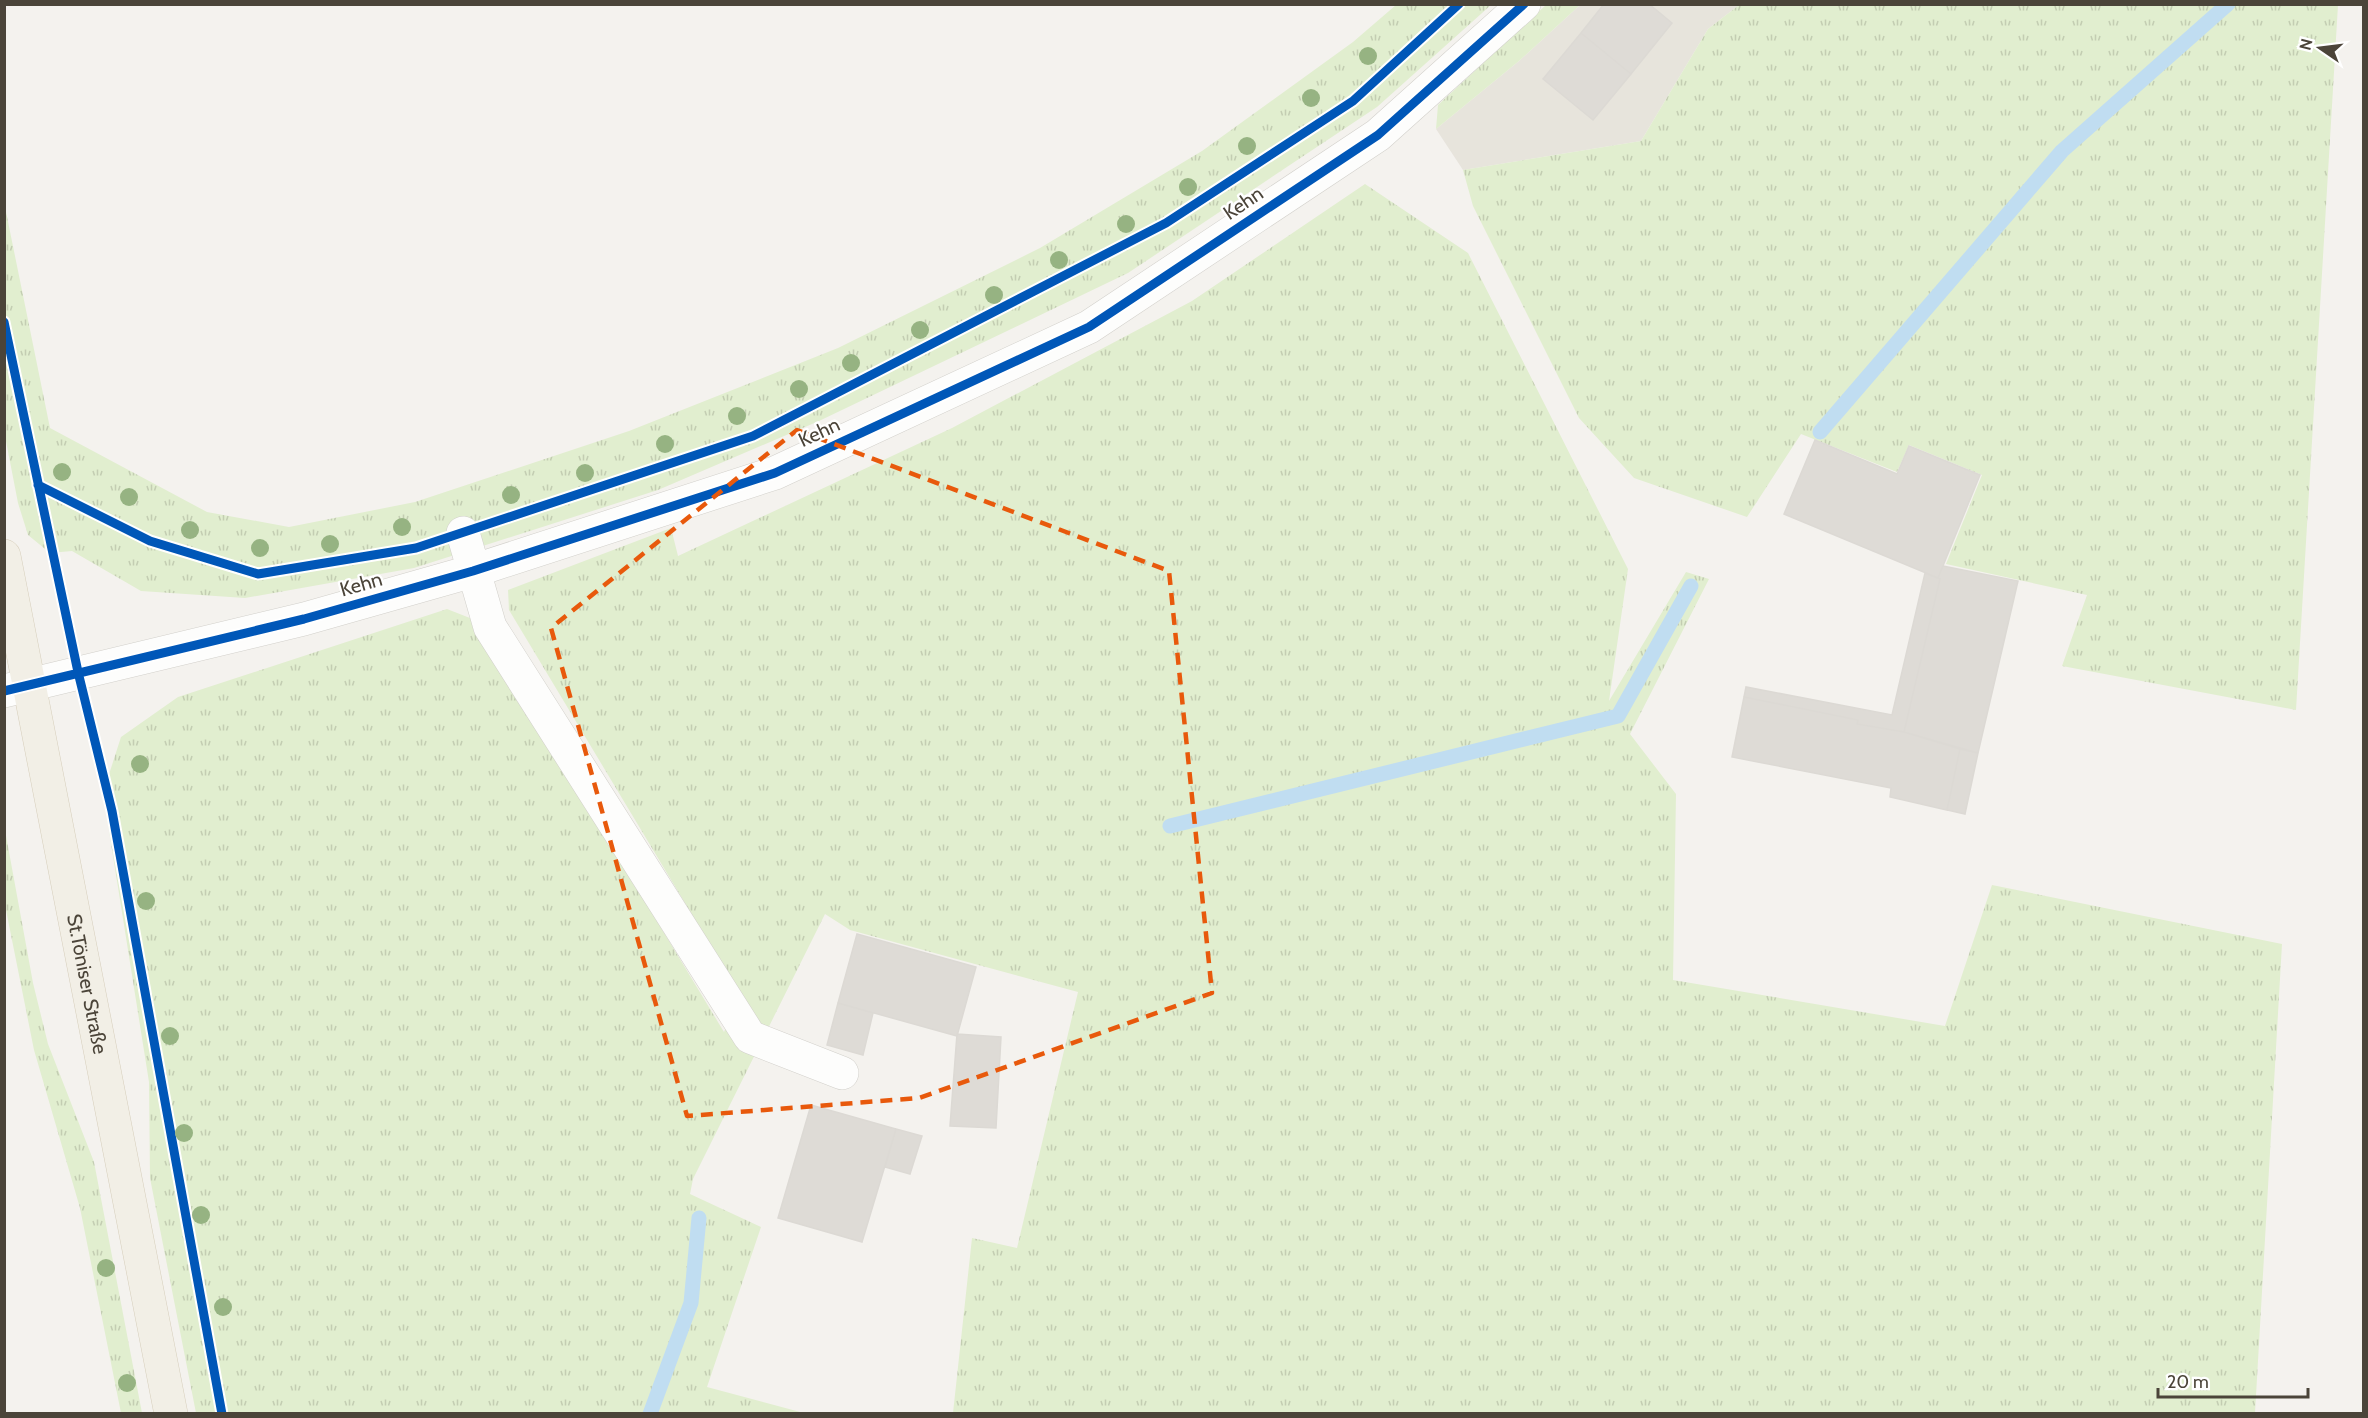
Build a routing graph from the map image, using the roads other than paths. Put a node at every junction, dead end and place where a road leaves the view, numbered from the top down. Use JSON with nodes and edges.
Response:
{"nodes":[{"id":1,"x":1524,"y":4,"type":"edge"},
{"id":2,"x":463,"y":533,"type":"dead end"},
{"id":3,"x":4,"y":556,"type":"edge"},
{"id":4,"x":473,"y":571,"type":"junction"},
{"id":5,"x":17,"y":688,"type":"edge"},
{"id":6,"x":842,"y":1073,"type":"dead end"},
{"id":7,"x":171,"y":1413,"type":"edge"}],
"edges":[{"from":1,"to":4,"type":"street","name":"Kehn"},
{"from":2,"to":4,"type":"street"},
{"from":3,"to":5,"type":"main road","name":"St.Töniser Straße"},
{"from":4,"to":5,"type":"street","name":"Kehn"},
{"from":4,"to":6,"type":"street"},
{"from":5,"to":7,"type":"main road","name":"St.Töniser Straße"}]}
